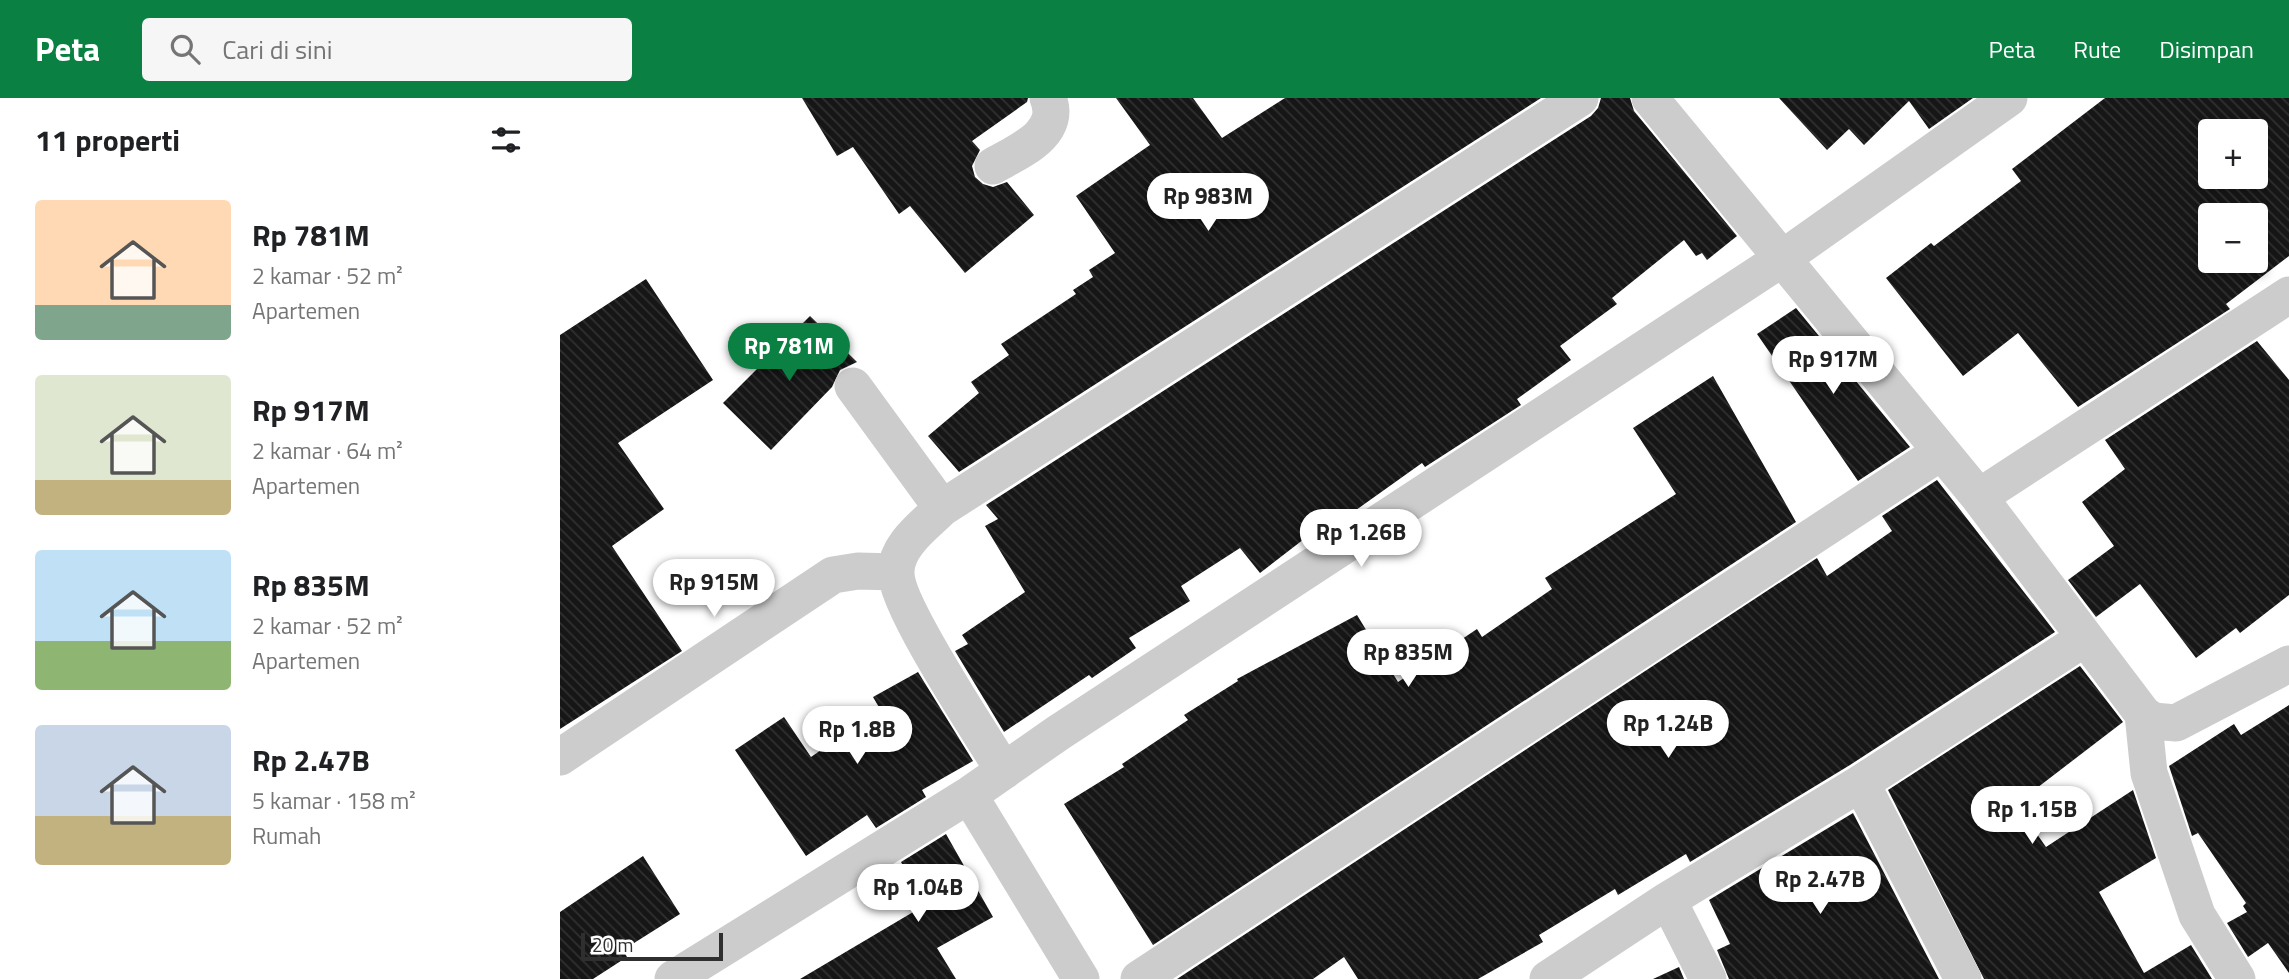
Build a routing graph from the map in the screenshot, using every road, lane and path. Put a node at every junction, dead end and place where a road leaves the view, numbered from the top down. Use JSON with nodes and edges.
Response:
{"nodes":[{"id":1,"x":1048,"y":98,"type":"edge"},
{"id":2,"x":1580,"y":98,"type":"edge"},
{"id":3,"x":1650,"y":98,"type":"edge"},
{"id":4,"x":2009,"y":98,"type":"edge"},
{"id":5,"x":993,"y":166,"type":"dead end"},
{"id":6,"x":1780,"y":260,"type":"junction"},
{"id":7,"x":2289,"y":295,"type":"edge"},
{"id":8,"x":853,"y":386,"type":"dead end"},
{"id":9,"x":1941,"y":452,"type":"junction"},
{"id":10,"x":1979,"y":497,"type":"junction"},
{"id":11,"x":942,"y":508,"type":"junction"},
{"id":12,"x":896,"y":572,"type":"junction"},
{"id":13,"x":2085,"y":638,"type":"junction"},
{"id":14,"x":2287,"y":670,"type":"edge"},
{"id":15,"x":2143,"y":714,"type":"junction"},
{"id":16,"x":560,"y":757,"type":"edge"},
{"id":17,"x":1004,"y":771,"type":"junction"},
{"id":18,"x":1861,"y":783,"type":"junction"},
{"id":19,"x":969,"y":795,"type":"junction"},
{"id":20,"x":1668,"y":900,"type":"junction"},
{"id":21,"x":673,"y":979,"type":"edge"},
{"id":22,"x":1081,"y":979,"type":"edge"},
{"id":23,"x":1139,"y":979,"type":"edge"},
{"id":24,"x":1548,"y":979,"type":"edge"},
{"id":25,"x":1709,"y":979,"type":"edge"},
{"id":26,"x":1963,"y":979,"type":"edge"},
{"id":27,"x":2237,"y":979,"type":"edge"}],
"edges":[{"from":1,"to":5,"type":"street"},
{"from":2,"to":11,"type":"street"},
{"from":3,"to":6,"type":"street"},
{"from":4,"to":6,"type":"street"},
{"from":6,"to":9,"type":"street"},
{"from":6,"to":17,"type":"street"},
{"from":7,"to":10,"type":"street"},
{"from":8,"to":11,"type":"street"},
{"from":9,"to":10,"type":"street"},
{"from":9,"to":23,"type":"street"},
{"from":10,"to":13,"type":"street"},
{"from":11,"to":12,"type":"street"},
{"from":12,"to":16,"type":"street"},
{"from":12,"to":17,"type":"street"},
{"from":13,"to":15,"type":"street"},
{"from":13,"to":18,"type":"street"},
{"from":14,"to":15,"type":"street"},
{"from":15,"to":27,"type":"street"},
{"from":17,"to":19,"type":"street"},
{"from":18,"to":20,"type":"street"},
{"from":18,"to":26,"type":"street"},
{"from":19,"to":21,"type":"street"},
{"from":19,"to":22,"type":"street"},
{"from":20,"to":24,"type":"street"},
{"from":20,"to":25,"type":"street"}]}
